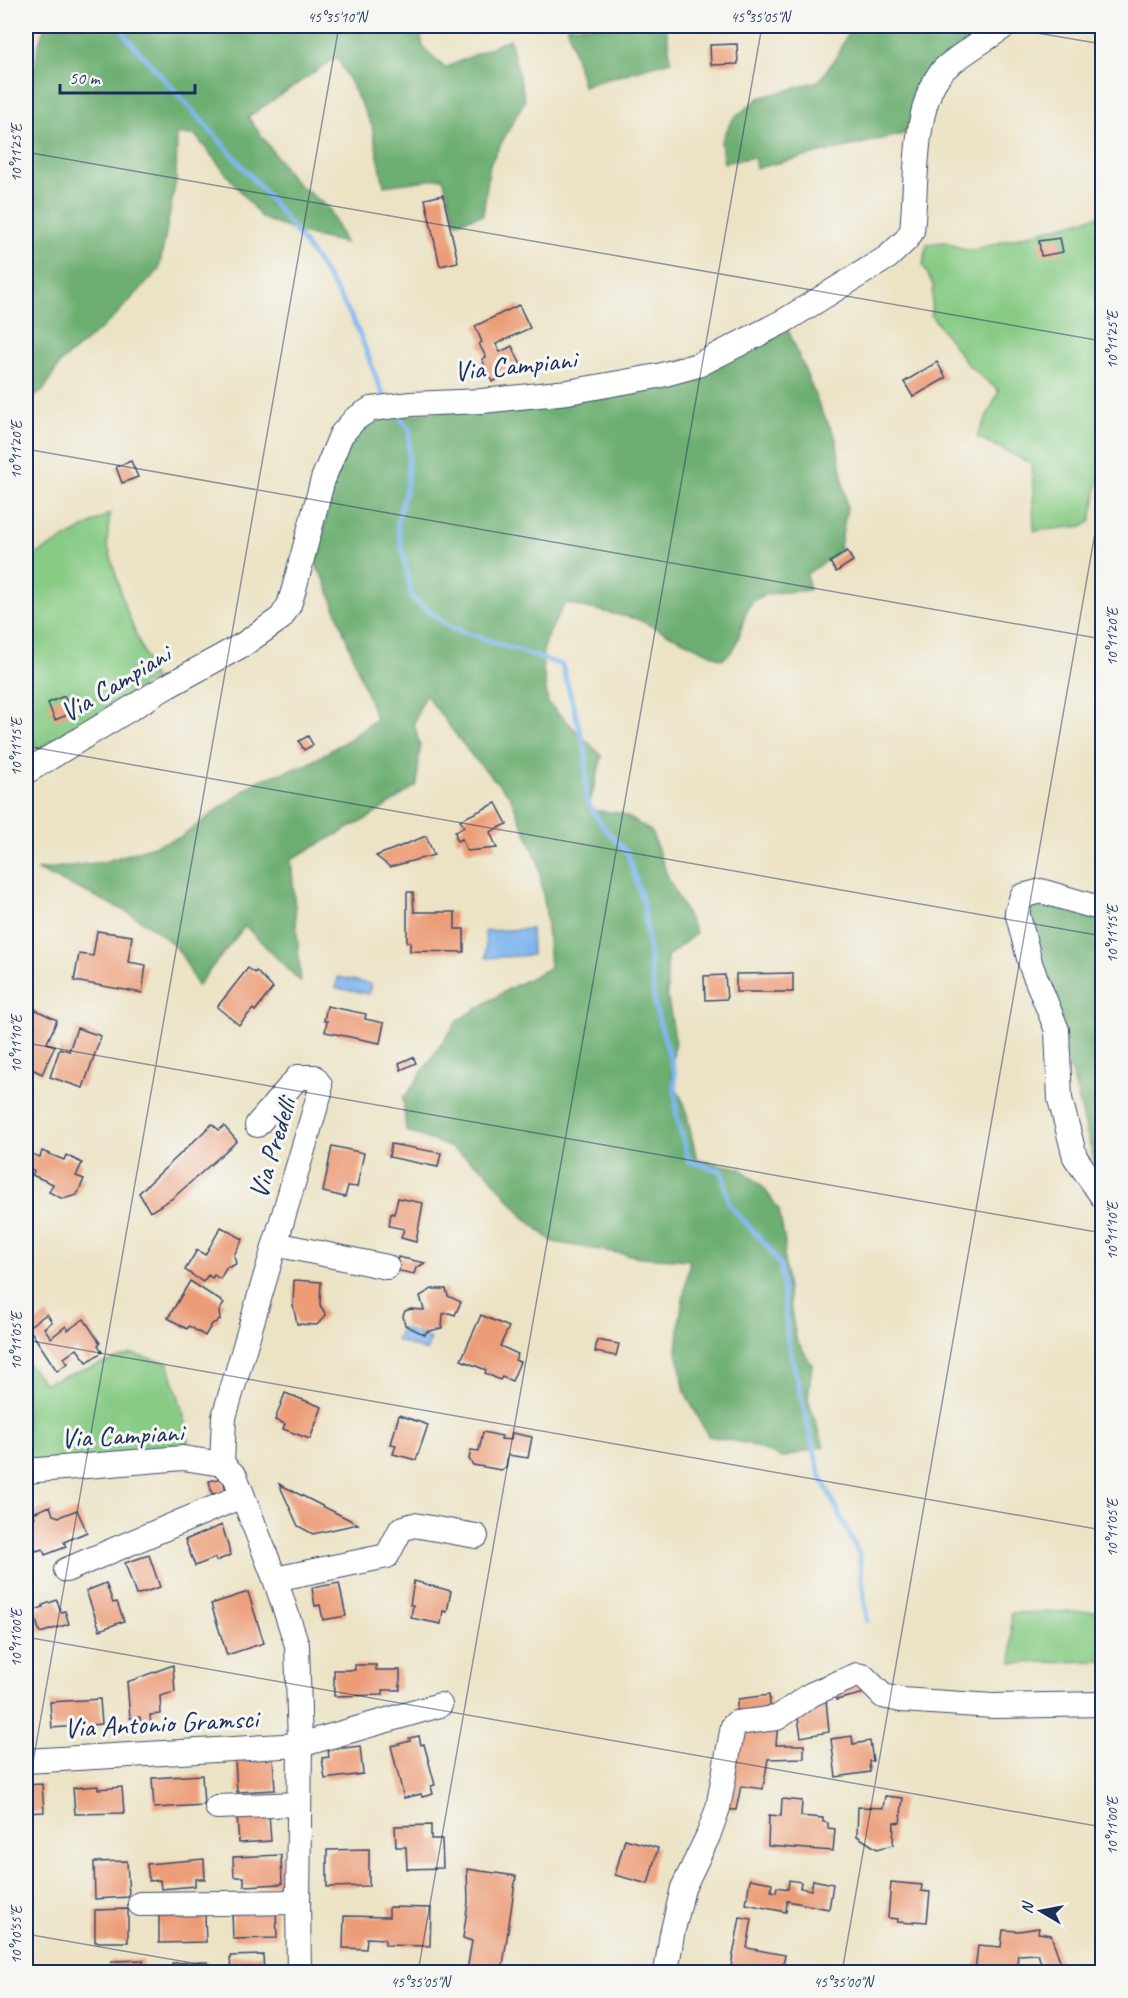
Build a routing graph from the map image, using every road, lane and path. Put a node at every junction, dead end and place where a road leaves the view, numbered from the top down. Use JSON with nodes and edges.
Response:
{"nodes":[{"id":1,"x":1005,"y":26,"type":"edge"},
{"id":2,"x":26,"y":772,"type":"edge"},
{"id":3,"x":1092,"y":906,"type":"dead end"},
{"id":4,"x":257,"y":1125,"type":"dead end"},
{"id":5,"x":1102,"y":1196,"type":"edge"},
{"id":6,"x":275,"y":1244,"type":"junction"},
{"id":7,"x":387,"y":1267,"type":"dead end"},
{"id":8,"x":222,"y":1464,"type":"junction"},
{"id":9,"x":26,"y":1471,"type":"edge"},
{"id":10,"x":242,"y":1496,"type":"junction"},
{"id":11,"x":476,"y":1536,"type":"dead end"},
{"id":12,"x":66,"y":1570,"type":"dead end"},
{"id":13,"x":275,"y":1579,"type":"junction"},
{"id":14,"x":1102,"y":1704,"type":"edge"},
{"id":15,"x":440,"y":1705,"type":"dead end"},
{"id":16,"x":300,"y":1745,"type":"junction"},
{"id":17,"x":26,"y":1761,"type":"edge"},
{"id":18,"x":298,"y":1804,"type":"junction"},
{"id":19,"x":217,"y":1807,"type":"dead end"},
{"id":20,"x":297,"y":1902,"type":"junction"},
{"id":21,"x":140,"y":1904,"type":"dead end"},
{"id":22,"x":299,"y":1972,"type":"edge"},
{"id":23,"x":666,"y":1972,"type":"edge"}],
"edges":[{"from":1,"to":2,"type":"street","name":"Via Campiani"},
{"from":3,"to":5,"type":"street"},
{"from":4,"to":6,"type":"street","name":"Via Predelli"},
{"from":6,"to":7,"type":"street","name":"Via Predelli"},
{"from":6,"to":8,"type":"street","name":"Via Predelli"},
{"from":8,"to":9,"type":"street","name":"Via Campiani"},
{"from":8,"to":10,"type":"street"},
{"from":10,"to":12,"type":"street"},
{"from":10,"to":13,"type":"street"},
{"from":11,"to":13,"type":"street"},
{"from":13,"to":16,"type":"street"},
{"from":14,"to":23,"type":"street"},
{"from":15,"to":16,"type":"street","name":"Via Antonio Gramsci"},
{"from":16,"to":17,"type":"street","name":"Via Antonio Gramsci"},
{"from":16,"to":18,"type":"street"},
{"from":18,"to":19,"type":"street"},
{"from":18,"to":20,"type":"street"},
{"from":20,"to":21,"type":"street"},
{"from":20,"to":22,"type":"street"}]}
